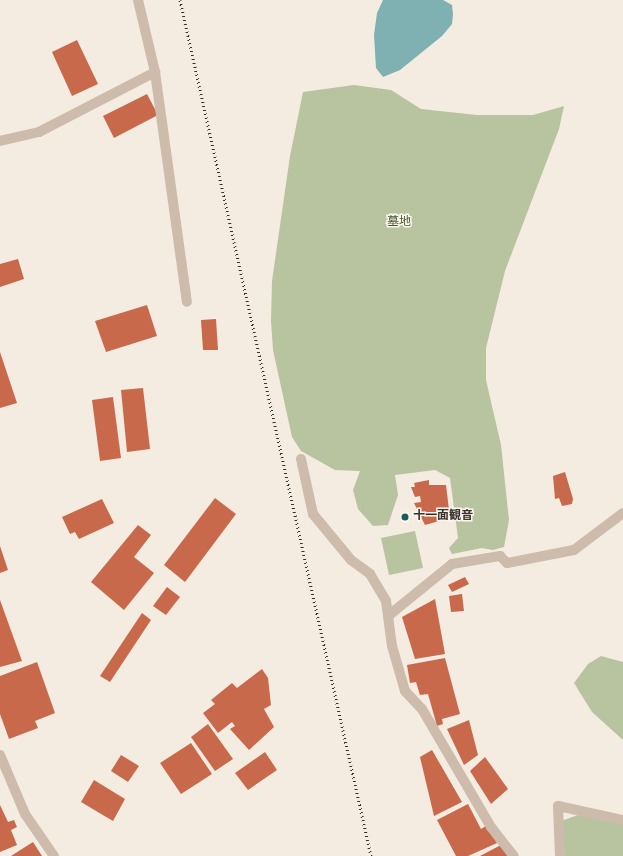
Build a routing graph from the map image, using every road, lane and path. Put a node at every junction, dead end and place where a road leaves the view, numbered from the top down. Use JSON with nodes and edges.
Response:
{"nodes":[{"id":1,"x":138,"y":0,"type":"edge"},
{"id":2,"x":155,"y":72,"type":"junction"},
{"id":3,"x":0,"y":141,"type":"edge"},
{"id":4,"x":188,"y":302,"type":"dead end"},
{"id":5,"x":301,"y":459,"type":"dead end"},
{"id":6,"x":623,"y":513,"type":"edge"},
{"id":7,"x":388,"y":616,"type":"junction"},
{"id":8,"x":0,"y":755,"type":"edge"},
{"id":9,"x":623,"y":820,"type":"edge"},
{"id":10,"x":54,"y":856,"type":"edge"},
{"id":11,"x":514,"y":856,"type":"edge"},
{"id":12,"x":560,"y":856,"type":"edge"}],
"edges":[{"from":1,"to":2,"type":"street"},
{"from":2,"to":3,"type":"street"},
{"from":2,"to":4,"type":"street"},
{"from":5,"to":7,"type":"street"},
{"from":6,"to":7,"type":"street"},
{"from":7,"to":11,"type":"street"},
{"from":8,"to":10,"type":"street"},
{"from":9,"to":12,"type":"street"}]}
